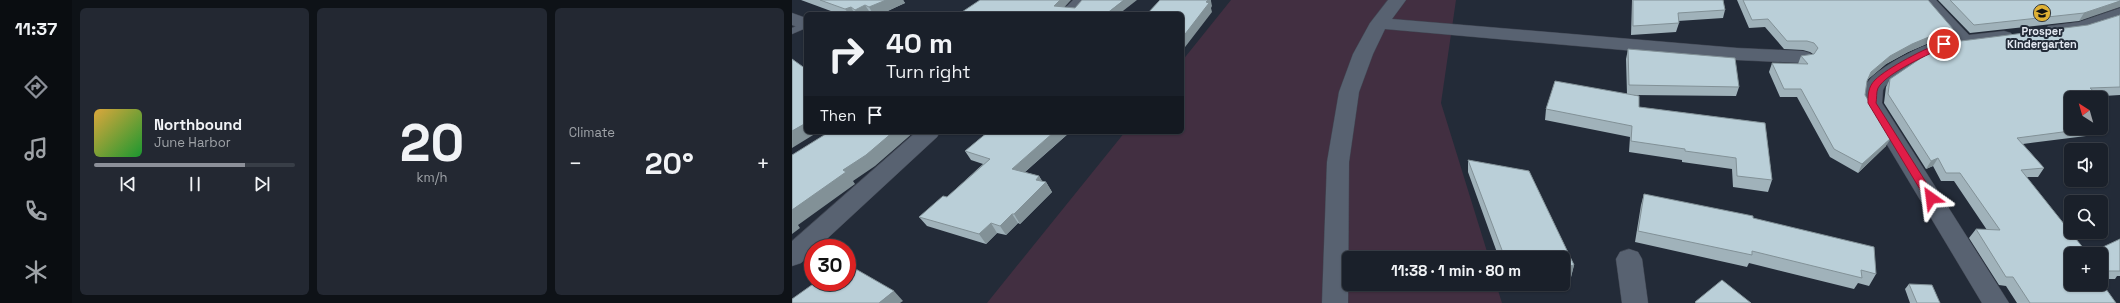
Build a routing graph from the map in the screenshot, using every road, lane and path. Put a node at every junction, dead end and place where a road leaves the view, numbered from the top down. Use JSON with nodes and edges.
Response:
{"nodes":[{"id":1,"x":1083,"y":0,"type":"edge"},
{"id":2,"x":1397,"y":0,"type":"edge"},
{"id":3,"x":1926,"y":0,"type":"edge"},
{"id":4,"x":2117,"y":0,"type":"edge"},
{"id":5,"x":2120,"y":2,"type":"edge"},
{"id":6,"x":1070,"y":12,"type":"edge"},
{"id":7,"x":2120,"y":13,"type":"edge"},
{"id":8,"x":1379,"y":23,"type":"junction"},
{"id":9,"x":1964,"y":40,"type":"junction"},
{"id":10,"x":1803,"y":57,"type":"edge"},
{"id":11,"x":927,"y":134,"type":"edge"},
{"id":12,"x":792,"y":256,"type":"edge"},
{"id":13,"x":1629,"y":259,"type":"dead end"},
{"id":14,"x":1335,"y":303,"type":"edge"},
{"id":15,"x":1635,"y":303,"type":"edge"},
{"id":16,"x":1996,"y":303,"type":"edge"}],
"edges":[{"from":1,"to":6,"type":"street"},
{"from":2,"to":8,"type":"street"},
{"from":3,"to":9,"type":"street"},
{"from":4,"to":5,"type":"street"},
{"from":7,"to":9,"type":"street"},
{"from":8,"to":10,"type":"street"},
{"from":8,"to":14,"type":"street"},
{"from":9,"to":16,"type":"street"},
{"from":11,"to":12,"type":"street"},
{"from":13,"to":15,"type":"street"}]}
